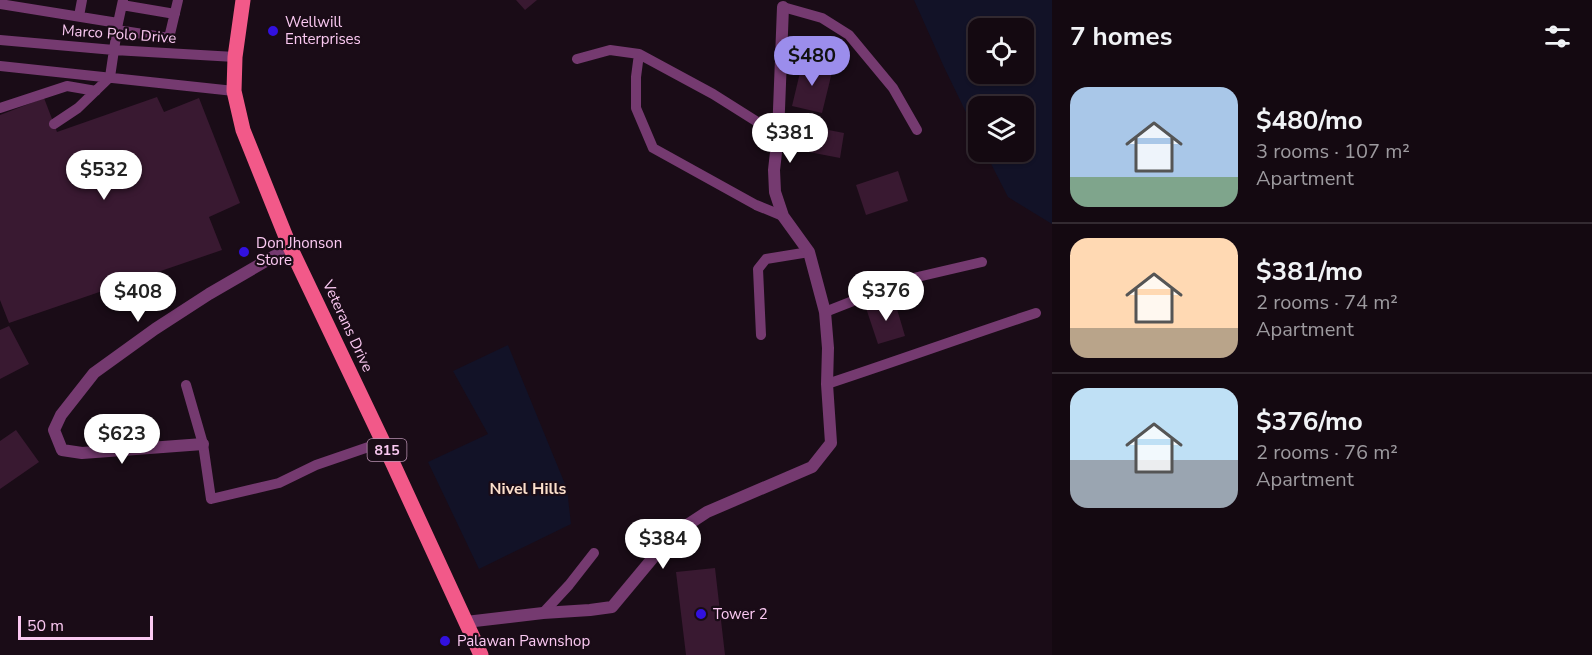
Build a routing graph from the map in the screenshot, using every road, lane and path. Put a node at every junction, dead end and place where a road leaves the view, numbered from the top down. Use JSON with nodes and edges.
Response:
{"nodes":[{"id":1,"x":82,"y":0,"type":"edge"},
{"id":2,"x":178,"y":0,"type":"edge"},
{"id":3,"x":243,"y":0,"type":"edge"},
{"id":4,"x":123,"y":3,"type":"edge"},
{"id":5,"x":0,"y":4,"type":"edge"},
{"id":6,"x":783,"y":7,"type":"joint"},
{"id":7,"x":175,"y":14,"type":"junction"},
{"id":8,"x":79,"y":16,"type":"junction"},
{"id":9,"x":118,"y":26,"type":"junction"},
{"id":10,"x":0,"y":40,"type":"edge"},
{"id":11,"x":114,"y":50,"type":"junction"},
{"id":12,"x":639,"y":54,"type":"junction"},
{"id":13,"x":235,"y":57,"type":"junction"},
{"id":14,"x":577,"y":59,"type":"dead end"},
{"id":15,"x":0,"y":66,"type":"edge"},
{"id":16,"x":110,"y":77,"type":"junction"},
{"id":17,"x":96,"y":91,"type":"junction"},
{"id":18,"x":234,"y":91,"type":"junction"},
{"id":19,"x":0,"y":108,"type":"edge"},
{"id":20,"x":54,"y":124,"type":"dead end"},
{"id":21,"x":917,"y":130,"type":"dead end"},
{"id":22,"x":778,"y":135,"type":"junction"},
{"id":23,"x":783,"y":216,"type":"junction"},
{"id":24,"x":290,"y":247,"type":"junction"},
{"id":25,"x":809,"y":252,"type":"junction"},
{"id":26,"x":982,"y":262,"type":"dead end"},
{"id":27,"x":825,"y":312,"type":"junction"},
{"id":28,"x":1036,"y":313,"type":"dead end"},
{"id":29,"x":761,"y":336,"type":"dead end"},
{"id":30,"x":827,"y":384,"type":"junction"},
{"id":31,"x":186,"y":386,"type":"dead end"},
{"id":32,"x":383,"y":442,"type":"junction"},
{"id":33,"x":203,"y":444,"type":"junction"},
{"id":34,"x":594,"y":553,"type":"dead end"},
{"id":35,"x":543,"y":613,"type":"junction"},
{"id":36,"x":466,"y":622,"type":"junction"},
{"id":37,"x":482,"y":655,"type":"edge"}],
"edges":[{"from":1,"to":8,"type":"lane"},
{"from":2,"to":7,"type":"lane"},
{"from":3,"to":13,"type":"main road","name":"Veterans Drive","number":"815"},
{"from":4,"to":7,"type":"lane"},
{"from":4,"to":9,"type":"lane"},
{"from":5,"to":8,"type":"lane"},
{"from":6,"to":21,"type":"lane"},
{"from":6,"to":22,"type":"street"},
{"from":7,"to":9,"type":"lane"},
{"from":8,"to":9,"type":"lane"},
{"from":9,"to":11,"type":"lane"},
{"from":10,"to":11,"type":"lane","name":"Marco Polo Drive"},
{"from":11,"to":13,"type":"lane","name":"Marco Polo Drive"},
{"from":11,"to":16,"type":"lane"},
{"from":12,"to":14,"type":"lane"},
{"from":12,"to":22,"type":"lane"},
{"from":12,"to":23,"type":"lane"},
{"from":13,"to":18,"type":"main road","name":"Veterans Drive","number":"815"},
{"from":15,"to":16,"type":"lane"},
{"from":16,"to":17,"type":"lane"},
{"from":16,"to":18,"type":"lane"},
{"from":17,"to":19,"type":"lane"},
{"from":17,"to":20,"type":"lane"},
{"from":18,"to":24,"type":"main road","name":"Veterans Drive","number":"815"},
{"from":22,"to":23,"type":"street"},
{"from":23,"to":25,"type":"street"},
{"from":24,"to":32,"type":"main road","name":"Veterans Drive","number":"815"},
{"from":24,"to":33,"type":"street"},
{"from":25,"to":27,"type":"street"},
{"from":25,"to":29,"type":"lane"},
{"from":26,"to":27,"type":"lane"},
{"from":27,"to":30,"type":"street"},
{"from":28,"to":30,"type":"lane"},
{"from":30,"to":35,"type":"street"},
{"from":31,"to":33,"type":"lane"},
{"from":32,"to":33,"type":"lane"},
{"from":32,"to":36,"type":"main road","name":"Veterans Drive","number":"815"},
{"from":34,"to":35,"type":"lane"},
{"from":35,"to":36,"type":"street"},
{"from":36,"to":37,"type":"main road","name":"Veterans Drive","number":"815"}]}
